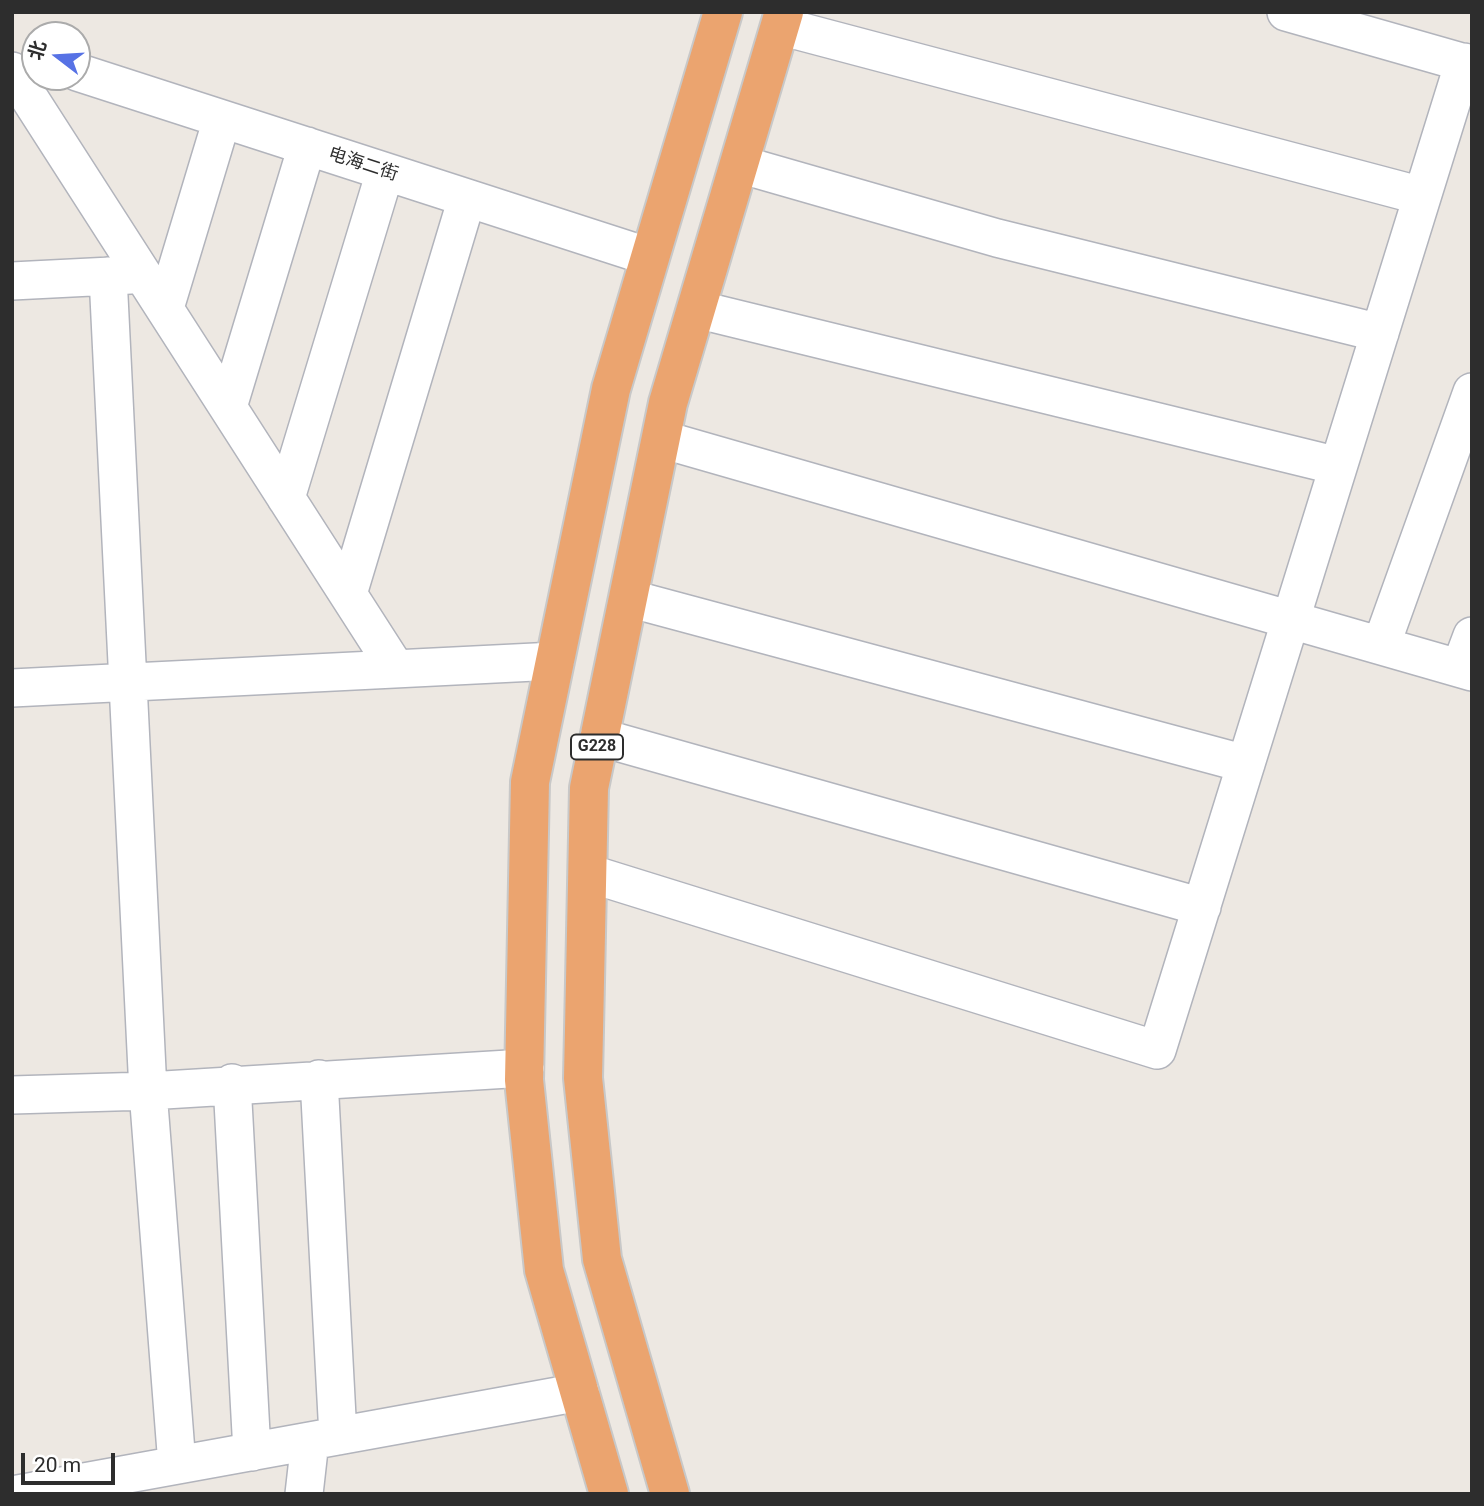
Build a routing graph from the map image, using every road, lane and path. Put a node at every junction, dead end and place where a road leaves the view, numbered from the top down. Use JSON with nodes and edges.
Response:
{"nodes":[{"id":1,"x":723,"y":12,"type":"edge"},
{"id":2,"x":1286,"y":12,"type":"edge"},
{"id":3,"x":782,"y":19,"type":"edge"},
{"id":4,"x":1468,"y":63,"type":"edge"},
{"id":5,"x":12,"y":71,"type":"edge"},
{"id":6,"x":91,"y":77,"type":"edge"},
{"id":7,"x":222,"y":119,"type":"junction"},
{"id":8,"x":307,"y":146,"type":"junction"},
{"id":9,"x":738,"y":164,"type":"junction"},
{"id":10,"x":384,"y":172,"type":"junction"},
{"id":11,"x":1422,"y":196,"type":"junction"},
{"id":12,"x":467,"y":198,"type":"junction"},
{"id":13,"x":650,"y":257,"type":"junction"},
{"id":14,"x":126,"y":275,"type":"junction"},
{"id":15,"x":12,"y":281,"type":"edge"},
{"id":16,"x":165,"y":309,"type":"junction"},
{"id":17,"x":696,"y":309,"type":"junction"},
{"id":18,"x":1380,"y":333,"type":"junction"},
{"id":19,"x":1472,"y":392,"type":"edge"},
{"id":20,"x":228,"y":407,"type":"junction"},
{"id":21,"x":661,"y":439,"type":"junction"},
{"id":22,"x":1338,"y":466,"type":"junction"},
{"id":23,"x":286,"y":498,"type":"junction"},
{"id":24,"x":348,"y":594,"type":"junction"},
{"id":25,"x":628,"y":598,"type":"junction"},
{"id":26,"x":1291,"y":618,"type":"junction"},
{"id":27,"x":1382,"y":643,"type":"junction"},
{"id":28,"x":1468,"y":658,"type":"edge"},
{"id":29,"x":555,"y":661,"type":"junction"},
{"id":30,"x":396,"y":669,"type":"junction"},
{"id":31,"x":129,"y":682,"type":"junction"},
{"id":32,"x":12,"y":688,"type":"edge"},
{"id":33,"x":599,"y":737,"type":"junction"},
{"id":34,"x":1246,"y":764,"type":"junction"},
{"id":35,"x":588,"y":873,"type":"junction"},
{"id":36,"x":1202,"y":907,"type":"junction"},
{"id":37,"x":525,"y":1068,"type":"junction"},
{"id":38,"x":319,"y":1079,"type":"junction"},
{"id":39,"x":232,"y":1083,"type":"junction"},
{"id":40,"x":148,"y":1091,"type":"junction"},
{"id":41,"x":12,"y":1095,"type":"edge"},
{"id":42,"x":588,"y":1131,"type":"junction"},
{"id":43,"x":531,"y":1141,"type":"junction"},
{"id":44,"x":579,"y":1392,"type":"junction"},
{"id":45,"x":324,"y":1438,"type":"junction"},
{"id":46,"x":252,"y":1452,"type":"junction"},
{"id":47,"x":177,"y":1465,"type":"junction"},
{"id":48,"x":18,"y":1494,"type":"edge"},
{"id":49,"x":304,"y":1494,"type":"edge"},
{"id":50,"x":609,"y":1494,"type":"edge"},
{"id":51,"x":670,"y":1494,"type":"edge"}],
"edges":[{"from":1,"to":13,"type":"highway"},
{"from":2,"to":4,"type":"street"},
{"from":3,"to":9,"type":"highway","number":"G228"},
{"from":3,"to":11,"type":"street"},
{"from":4,"to":11,"type":"street"},
{"from":5,"to":14,"type":"street"},
{"from":6,"to":7,"type":"street","name":"电海二街"},
{"from":7,"to":8,"type":"street","name":"电海二街"},
{"from":7,"to":16,"type":"street"},
{"from":8,"to":10,"type":"street","name":"电海二街"},
{"from":8,"to":20,"type":"street"},
{"from":9,"to":17,"type":"highway","number":"G228"},
{"from":9,"to":18,"type":"street"},
{"from":10,"to":12,"type":"street","name":"电海二街"},
{"from":10,"to":23,"type":"street"},
{"from":11,"to":18,"type":"street"},
{"from":12,"to":13,"type":"street","name":"电海二街"},
{"from":12,"to":24,"type":"street"},
{"from":13,"to":29,"type":"highway"},
{"from":14,"to":15,"type":"street"},
{"from":14,"to":16,"type":"street"},
{"from":14,"to":31,"type":"street"},
{"from":16,"to":20,"type":"street"},
{"from":17,"to":21,"type":"highway","number":"G228"},
{"from":17,"to":22,"type":"street"},
{"from":18,"to":22,"type":"street"},
{"from":19,"to":27,"type":"street"},
{"from":20,"to":23,"type":"street"},
{"from":21,"to":25,"type":"highway","number":"G228"},
{"from":21,"to":26,"type":"street"},
{"from":22,"to":26,"type":"street"},
{"from":23,"to":24,"type":"street"},
{"from":24,"to":30,"type":"street"},
{"from":25,"to":33,"type":"highway","number":"G228"},
{"from":25,"to":34,"type":"street"},
{"from":26,"to":27,"type":"street"},
{"from":26,"to":34,"type":"street"},
{"from":27,"to":28,"type":"street"},
{"from":29,"to":30,"type":"street"},
{"from":29,"to":37,"type":"highway"},
{"from":30,"to":31,"type":"street"},
{"from":31,"to":32,"type":"street"},
{"from":31,"to":40,"type":"street"},
{"from":33,"to":35,"type":"highway","number":"G228"},
{"from":33,"to":36,"type":"street"},
{"from":34,"to":36,"type":"street"},
{"from":35,"to":36,"type":"street"},
{"from":35,"to":42,"type":"highway","number":"G228"},
{"from":37,"to":38,"type":"street"},
{"from":37,"to":43,"type":"highway"},
{"from":38,"to":39,"type":"street"},
{"from":38,"to":45,"type":"street"},
{"from":39,"to":40,"type":"street"},
{"from":39,"to":46,"type":"street"},
{"from":40,"to":41,"type":"street"},
{"from":40,"to":47,"type":"street"},
{"from":42,"to":43,"type":"highway"},
{"from":42,"to":51,"type":"highway","number":"G228"},
{"from":43,"to":44,"type":"highway"},
{"from":44,"to":45,"type":"street"},
{"from":44,"to":50,"type":"highway"},
{"from":45,"to":46,"type":"street"},
{"from":45,"to":49,"type":"street"},
{"from":46,"to":47,"type":"street"},
{"from":47,"to":48,"type":"street"}]}
